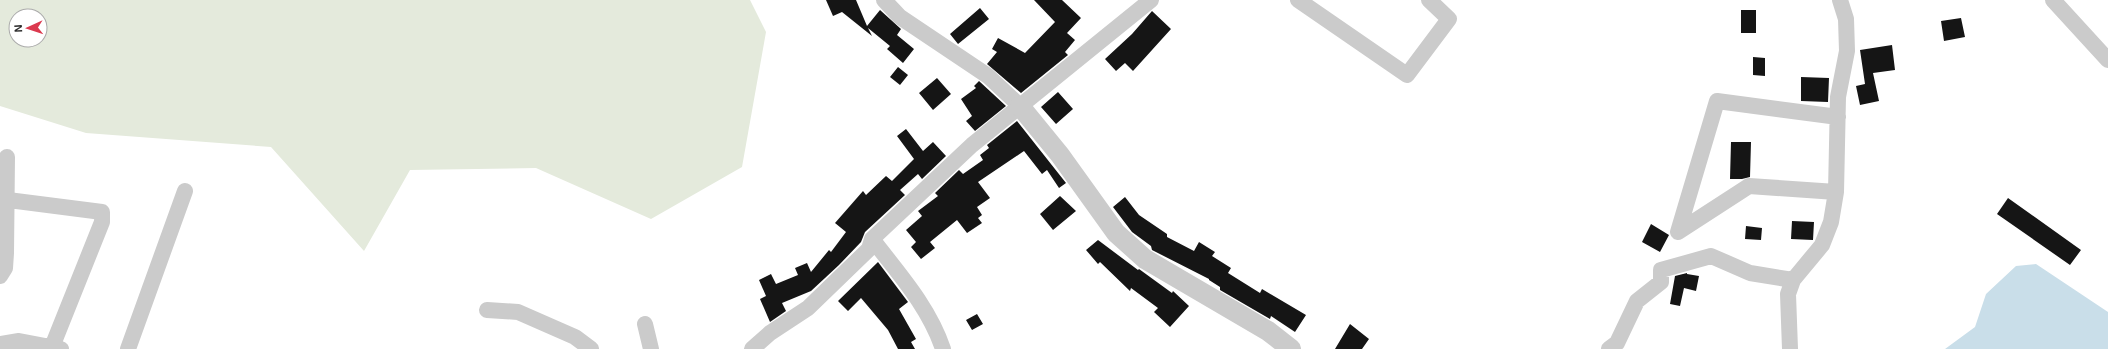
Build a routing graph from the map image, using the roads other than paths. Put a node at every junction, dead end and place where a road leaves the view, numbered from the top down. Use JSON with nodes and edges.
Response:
{"nodes":[{"id":1,"x":884,"y":0,"type":"edge"},
{"id":2,"x":1151,"y":0,"type":"edge"},
{"id":3,"x":1298,"y":0,"type":"edge"},
{"id":4,"x":1429,"y":0,"type":"edge"},
{"id":5,"x":1840,"y":0,"type":"edge"},
{"id":6,"x":2053,"y":0,"type":"edge"},
{"id":7,"x":2108,"y":60,"type":"edge"},
{"id":8,"x":1020,"y":106,"type":"junction"},
{"id":9,"x":1838,"y":117,"type":"junction"},
{"id":10,"x":7,"y":157,"type":"dead end"},
{"id":11,"x":185,"y":191,"type":"dead end"},
{"id":12,"x":1836,"y":192,"type":"junction"},
{"id":13,"x":3,"y":200,"type":"edge"},
{"id":14,"x":872,"y":239,"type":"junction"},
{"id":15,"x":0,"y":276,"type":"edge"},
{"id":16,"x":1793,"y":280,"type":"junction"},
{"id":17,"x":488,"y":310,"type":"dead end"},
{"id":18,"x":645,"y":324,"type":"dead end"},
{"id":19,"x":0,"y":344,"type":"edge"},
{"id":20,"x":56,"y":348,"type":"edge"},
{"id":21,"x":128,"y":349,"type":"edge"},
{"id":22,"x":591,"y":349,"type":"edge"},
{"id":23,"x":651,"y":349,"type":"edge"},
{"id":24,"x":752,"y":349,"type":"edge"},
{"id":25,"x":943,"y":349,"type":"edge"},
{"id":26,"x":1291,"y":349,"type":"edge"},
{"id":27,"x":1609,"y":349,"type":"edge"},
{"id":28,"x":1790,"y":349,"type":"edge"}],
"edges":[{"from":1,"to":8,"type":"street"},
{"from":2,"to":8,"type":"street"},
{"from":3,"to":4,"type":"street"},
{"from":5,"to":9,"type":"street"},
{"from":6,"to":7,"type":"street"},
{"from":8,"to":14,"type":"street"},
{"from":8,"to":26,"type":"street"},
{"from":9,"to":12,"type":"street"},
{"from":9,"to":12,"type":"street"},
{"from":10,"to":13,"type":"street"},
{"from":11,"to":21,"type":"street"},
{"from":12,"to":16,"type":"street"},
{"from":13,"to":15,"type":"street"},
{"from":13,"to":20,"type":"street"},
{"from":14,"to":24,"type":"street"},
{"from":14,"to":25,"type":"street"},
{"from":16,"to":27,"type":"street"},
{"from":16,"to":28,"type":"street"},
{"from":17,"to":22,"type":"street"},
{"from":18,"to":23,"type":"street"},
{"from":19,"to":20,"type":"street"}]}
